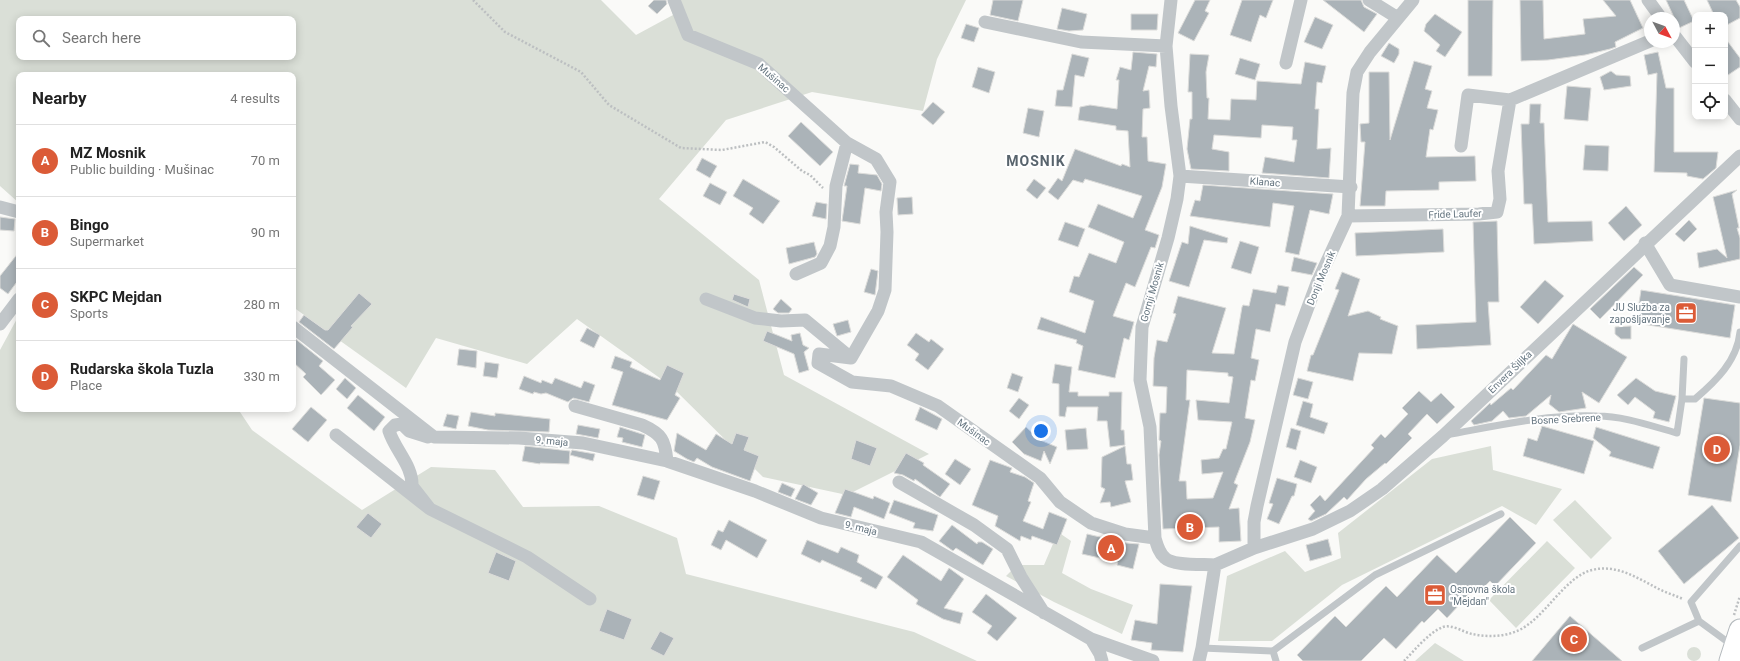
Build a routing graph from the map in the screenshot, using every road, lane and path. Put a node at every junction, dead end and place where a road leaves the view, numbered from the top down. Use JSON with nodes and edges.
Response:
{"nodes":[{"id":1,"x":473,"y":0,"type":"edge"},
{"id":2,"x":674,"y":0,"type":"edge"},
{"id":3,"x":1171,"y":0,"type":"edge"},
{"id":4,"x":1301,"y":0,"type":"edge"},
{"id":5,"x":1369,"y":0,"type":"edge"},
{"id":6,"x":1413,"y":0,"type":"edge"},
{"id":7,"x":1648,"y":0,"type":"edge"},
{"id":8,"x":1657,"y":12,"type":"edge"},
{"id":9,"x":1398,"y":18,"type":"junction"},
{"id":10,"x":985,"y":22,"type":"dead end"},
{"id":11,"x":1680,"y":43,"type":"edge"},
{"id":12,"x":1644,"y":44,"type":"edge"},
{"id":13,"x":1166,"y":46,"type":"junction"},
{"id":14,"x":1692,"y":58,"type":"edge"},
{"id":15,"x":1286,"y":64,"type":"dead end"},
{"id":16,"x":1510,"y":100,"type":"junction"},
{"id":17,"x":1728,"y":104,"type":"edge"},
{"id":18,"x":1740,"y":119,"type":"edge"},
{"id":19,"x":847,"y":142,"type":"junction"},
{"id":20,"x":1461,"y":146,"type":"dead end"},
{"id":21,"x":1740,"y":156,"type":"edge"},
{"id":22,"x":1180,"y":176,"type":"junction"},
{"id":23,"x":1350,"y":187,"type":"junction"},
{"id":24,"x":835,"y":199,"type":"junction"},
{"id":25,"x":0,"y":207,"type":"edge"},
{"id":26,"x":16,"y":211,"type":"edge"},
{"id":27,"x":1348,"y":216,"type":"junction"},
{"id":28,"x":1645,"y":243,"type":"junction"},
{"id":29,"x":796,"y":274,"type":"dead end"},
{"id":30,"x":1740,"y":298,"type":"edge"},
{"id":31,"x":706,"y":299,"type":"dead end"},
{"id":32,"x":16,"y":303,"type":"edge"},
{"id":33,"x":0,"y":324,"type":"edge"},
{"id":34,"x":296,"y":330,"type":"edge"},
{"id":35,"x":1740,"y":332,"type":"edge"},
{"id":36,"x":851,"y":358,"type":"junction"},
{"id":37,"x":1684,"y":359,"type":"dead end"},
{"id":38,"x":1682,"y":399,"type":"junction"},
{"id":39,"x":575,"y":406,"type":"dead end"},
{"id":40,"x":336,"y":435,"type":"dead end"},
{"id":41,"x":1443,"y":436,"type":"junction"},
{"id":42,"x":434,"y":437,"type":"junction"},
{"id":43,"x":667,"y":461,"type":"junction"},
{"id":44,"x":899,"y":482,"type":"dead end"},
{"id":45,"x":430,"y":509,"type":"junction"},
{"id":46,"x":1501,"y":514,"type":"dead end"},
{"id":47,"x":1155,"y":538,"type":"junction"},
{"id":48,"x":1740,"y":546,"type":"edge"},
{"id":49,"x":1254,"y":548,"type":"junction"},
{"id":50,"x":1215,"y":565,"type":"junction"},
{"id":51,"x":590,"y":599,"type":"dead end"},
{"id":52,"x":1691,"y":602,"type":"junction"},
{"id":53,"x":1045,"y":614,"type":"junction"},
{"id":54,"x":1699,"y":621,"type":"junction"},
{"id":55,"x":1091,"y":639,"type":"junction"},
{"id":56,"x":1737,"y":644,"type":"edge"},
{"id":57,"x":1202,"y":648,"type":"junction"},
{"id":58,"x":1642,"y":648,"type":"dead end"},
{"id":59,"x":1272,"y":651,"type":"junction"},
{"id":60,"x":1102,"y":661,"type":"edge"},
{"id":61,"x":1153,"y":661,"type":"edge"},
{"id":62,"x":1199,"y":661,"type":"edge"},
{"id":63,"x":1276,"y":661,"type":"edge"},
{"id":64,"x":1404,"y":661,"type":"edge"}],
"edges":[{"from":1,"to":24,"type":"path"},
{"from":2,"to":19,"type":"street","name":"Mušinac"},
{"from":3,"to":13,"type":"street","name":"Gornji Mosnik"},
{"from":4,"to":15,"type":"street"},
{"from":5,"to":9,"type":"street"},
{"from":6,"to":9,"type":"street","name":"Donji Mosnik"},
{"from":7,"to":8,"type":"street"},
{"from":9,"to":23,"type":"street","name":"Donji Mosnik"},
{"from":10,"to":13,"type":"street"},
{"from":11,"to":14,"type":"street"},
{"from":12,"to":16,"type":"street"},
{"from":13,"to":22,"type":"street","name":"Gornji Mosnik"},
{"from":16,"to":20,"type":"street"},
{"from":16,"to":27,"type":"street","name":"Fride Laufer"},
{"from":17,"to":18,"type":"street"},
{"from":19,"to":24,"type":"street"},
{"from":19,"to":36,"type":"street","name":"Mušinac"},
{"from":21,"to":28,"type":"street","name":"Envera Šiljka"},
{"from":22,"to":23,"type":"street","name":"Klanac"},
{"from":22,"to":47,"type":"street","name":"Gornji Mosnik"},
{"from":23,"to":27,"type":"street","name":"Donji Mosnik"},
{"from":24,"to":29,"type":"street"},
{"from":25,"to":26,"type":"street"},
{"from":27,"to":49,"type":"street","name":"Donji Mosnik"},
{"from":28,"to":30,"type":"street"},
{"from":28,"to":41,"type":"street","name":"Envera Šiljka"},
{"from":31,"to":36,"type":"street"},
{"from":32,"to":33,"type":"street"},
{"from":34,"to":42,"type":"street"},
{"from":35,"to":38,"type":"lane"},
{"from":36,"to":47,"type":"street","name":"Mušinac"},
{"from":37,"to":38,"type":"lane","name":"Bosne Srebrene"},
{"from":38,"to":41,"type":"lane","name":"Bosne Srebrene"},
{"from":39,"to":43,"type":"street"},
{"from":40,"to":45,"type":"street","name":"9. maja"},
{"from":41,"to":49,"type":"street","name":"Envera Šiljka"},
{"from":42,"to":43,"type":"street","name":"9. maja"},
{"from":42,"to":45,"type":"street","name":"9. maja"},
{"from":43,"to":53,"type":"street","name":"9. maja"},
{"from":44,"to":53,"type":"street","name":"9. maja"},
{"from":45,"to":51,"type":"street","name":"9. maja"},
{"from":46,"to":59,"type":"lane"},
{"from":47,"to":50,"type":"street","name":"Gornji Mosnik"},
{"from":48,"to":52,"type":"lane"},
{"from":49,"to":50,"type":"street","name":"Envera Šiljka"},
{"from":50,"to":57,"type":"street"},
{"from":52,"to":54,"type":"lane"},
{"from":52,"to":64,"type":"path"},
{"from":53,"to":55,"type":"street","name":"9. maja"},
{"from":54,"to":56,"type":"lane"},
{"from":54,"to":58,"type":"lane"},
{"from":55,"to":60,"type":"street"},
{"from":55,"to":61,"type":"street","name":"9. maja"},
{"from":57,"to":59,"type":"lane"},
{"from":57,"to":62,"type":"street"},
{"from":59,"to":63,"type":"lane"}]}
